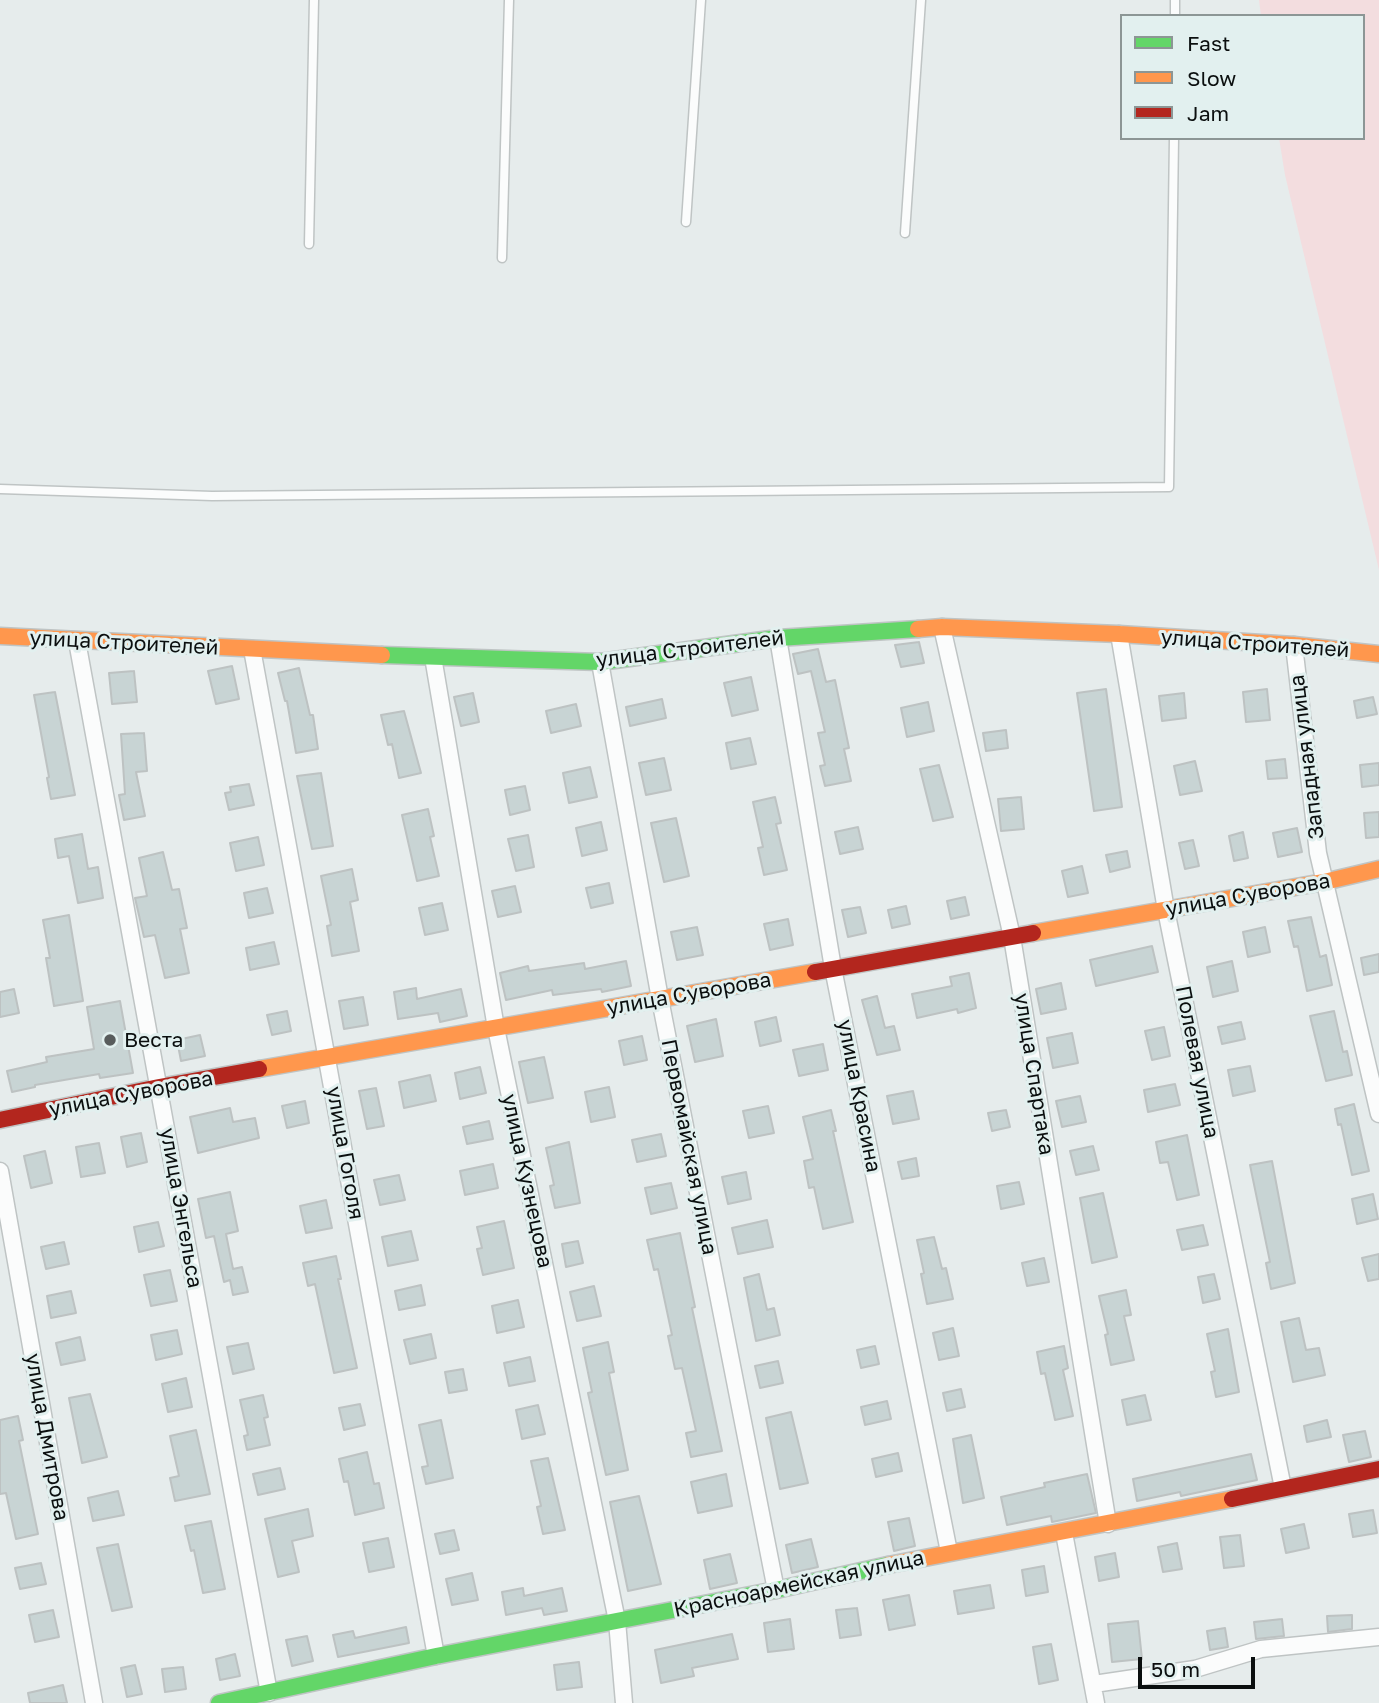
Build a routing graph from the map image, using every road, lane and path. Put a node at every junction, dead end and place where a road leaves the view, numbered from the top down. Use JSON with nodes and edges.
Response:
{"nodes":[{"id":1,"x":314,"y":0,"type":"edge"},
{"id":2,"x":509,"y":0,"type":"edge"},
{"id":3,"x":701,"y":0,"type":"edge"},
{"id":4,"x":921,"y":0,"type":"edge"},
{"id":5,"x":1174,"y":140,"type":"edge"},
{"id":6,"x":686,"y":222,"type":"dead end"},
{"id":7,"x":905,"y":233,"type":"dead end"},
{"id":8,"x":309,"y":244,"type":"dead end"},
{"id":9,"x":502,"y":258,"type":"dead end"},
{"id":10,"x":0,"y":489,"type":"edge"},
{"id":11,"x":942,"y":626,"type":"junction"},
{"id":12,"x":1119,"y":634,"type":"junction"},
{"id":13,"x":0,"y":636,"type":"edge"},
{"id":14,"x":778,"y":638,"type":"junction"},
{"id":15,"x":77,"y":641,"type":"junction"},
{"id":16,"x":1294,"y":645,"type":"junction"},
{"id":17,"x":252,"y":649,"type":"junction"},
{"id":18,"x":1379,"y":654,"type":"edge"},
{"id":19,"x":433,"y":657,"type":"junction"},
{"id":20,"x":600,"y":662,"type":"junction"},
{"id":21,"x":1379,"y":869,"type":"edge"},
{"id":22,"x":1324,"y":882,"type":"junction"},
{"id":23,"x":1166,"y":909,"type":"junction"},
{"id":24,"x":1012,"y":937,"type":"junction"},
{"id":25,"x":834,"y":968,"type":"junction"},
{"id":26,"x":660,"y":999,"type":"junction"},
{"id":27,"x":496,"y":1028,"type":"junction"},
{"id":28,"x":328,"y":1058,"type":"junction"},
{"id":29,"x":159,"y":1087,"type":"junction"},
{"id":30,"x":1379,"y":1114,"type":"edge"},
{"id":31,"x":0,"y":1120,"type":"edge"},
{"id":32,"x":0,"y":1171,"type":"edge"},
{"id":33,"x":1379,"y":1469,"type":"edge"},
{"id":34,"x":1283,"y":1489,"type":"junction"},
{"id":35,"x":1108,"y":1524,"type":"junction"},
{"id":36,"x":1065,"y":1533,"type":"junction"},
{"id":37,"x":949,"y":1552,"type":"junction"},
{"id":38,"x":776,"y":1590,"type":"junction"},
{"id":39,"x":617,"y":1621,"type":"junction"},
{"id":40,"x":1379,"y":1637,"type":"edge"},
{"id":41,"x":436,"y":1656,"type":"junction"},
{"id":42,"x":1094,"y":1684,"type":"junction"},
{"id":43,"x":269,"y":1693,"type":"junction"},
{"id":44,"x":94,"y":1703,"type":"edge"},
{"id":45,"x":219,"y":1703,"type":"edge"},
{"id":46,"x":624,"y":1703,"type":"edge"},
{"id":47,"x":1096,"y":1703,"type":"edge"}],
"edges":[{"from":1,"to":8,"type":"lane"},
{"from":2,"to":9,"type":"lane"},
{"from":3,"to":6,"type":"lane"},
{"from":4,"to":7,"type":"lane"},
{"from":5,"to":10,"type":"lane"},
{"from":11,"to":12,"type":"street","name":"улица Строителей"},
{"from":11,"to":14,"type":"street","name":"улица Строителей"},
{"from":11,"to":24,"type":"street","name":"улица Спартака"},
{"from":12,"to":16,"type":"street","name":"улица Строителей"},
{"from":12,"to":23,"type":"street","name":"Полевая улица"},
{"from":13,"to":15,"type":"street","name":"улица Строителей"},
{"from":14,"to":20,"type":"street","name":"улица Строителей"},
{"from":14,"to":25,"type":"street","name":"улица Красина"},
{"from":15,"to":17,"type":"street","name":"улица Строителей"},
{"from":15,"to":29,"type":"street","name":"улица Энгельса"},
{"from":16,"to":18,"type":"street","name":"улица Строителей"},
{"from":16,"to":22,"type":"street","name":"Западная улица"},
{"from":17,"to":19,"type":"street","name":"улица Строителей"},
{"from":17,"to":28,"type":"street","name":"улица Гоголя"},
{"from":19,"to":20,"type":"street","name":"улица Строителей"},
{"from":19,"to":27,"type":"street","name":"улица Кузнецова"},
{"from":20,"to":26,"type":"street","name":"Первомайская улица"},
{"from":21,"to":22,"type":"street","name":"улица Суворова"},
{"from":22,"to":23,"type":"street","name":"улица Суворова"},
{"from":22,"to":30,"type":"street","name":"Западная улица"},
{"from":23,"to":24,"type":"street","name":"улица Суворова"},
{"from":23,"to":34,"type":"street","name":"Полевая улица"},
{"from":24,"to":25,"type":"street","name":"улица Суворова"},
{"from":24,"to":35,"type":"street","name":"улица Спартака"},
{"from":25,"to":26,"type":"street","name":"улица Суворова"},
{"from":25,"to":37,"type":"street","name":"улица Красина"},
{"from":26,"to":27,"type":"street","name":"улица Суворова"},
{"from":26,"to":38,"type":"street","name":"Первомайская улица"},
{"from":27,"to":28,"type":"street","name":"улица Суворова"},
{"from":27,"to":39,"type":"street","name":"улица Кузнецова"},
{"from":28,"to":29,"type":"street","name":"улица Суворова"},
{"from":28,"to":41,"type":"street","name":"улица Гоголя"},
{"from":29,"to":31,"type":"street","name":"улица Суворова"},
{"from":29,"to":43,"type":"street","name":"улица Энгельса"},
{"from":32,"to":44,"type":"street","name":"улица Дмитрова"},
{"from":33,"to":34,"type":"street","name":"Красноармейская улица"},
{"from":34,"to":35,"type":"street","name":"Красноармейская улица"},
{"from":35,"to":36,"type":"street","name":"Красноармейская улица"},
{"from":36,"to":37,"type":"street","name":"Красноармейская улица"},
{"from":36,"to":42,"type":"street"},
{"from":37,"to":38,"type":"street","name":"Красноармейская улица"},
{"from":38,"to":39,"type":"street","name":"Красноармейская улица"},
{"from":39,"to":41,"type":"street","name":"Красноармейская улица"},
{"from":39,"to":46,"type":"street","name":"улица Кузнецова"},
{"from":40,"to":42,"type":"street"},
{"from":41,"to":43,"type":"street","name":"Красноармейская улица"},
{"from":42,"to":47,"type":"street"},
{"from":43,"to":45,"type":"street","name":"Красноармейская улица"}]}
